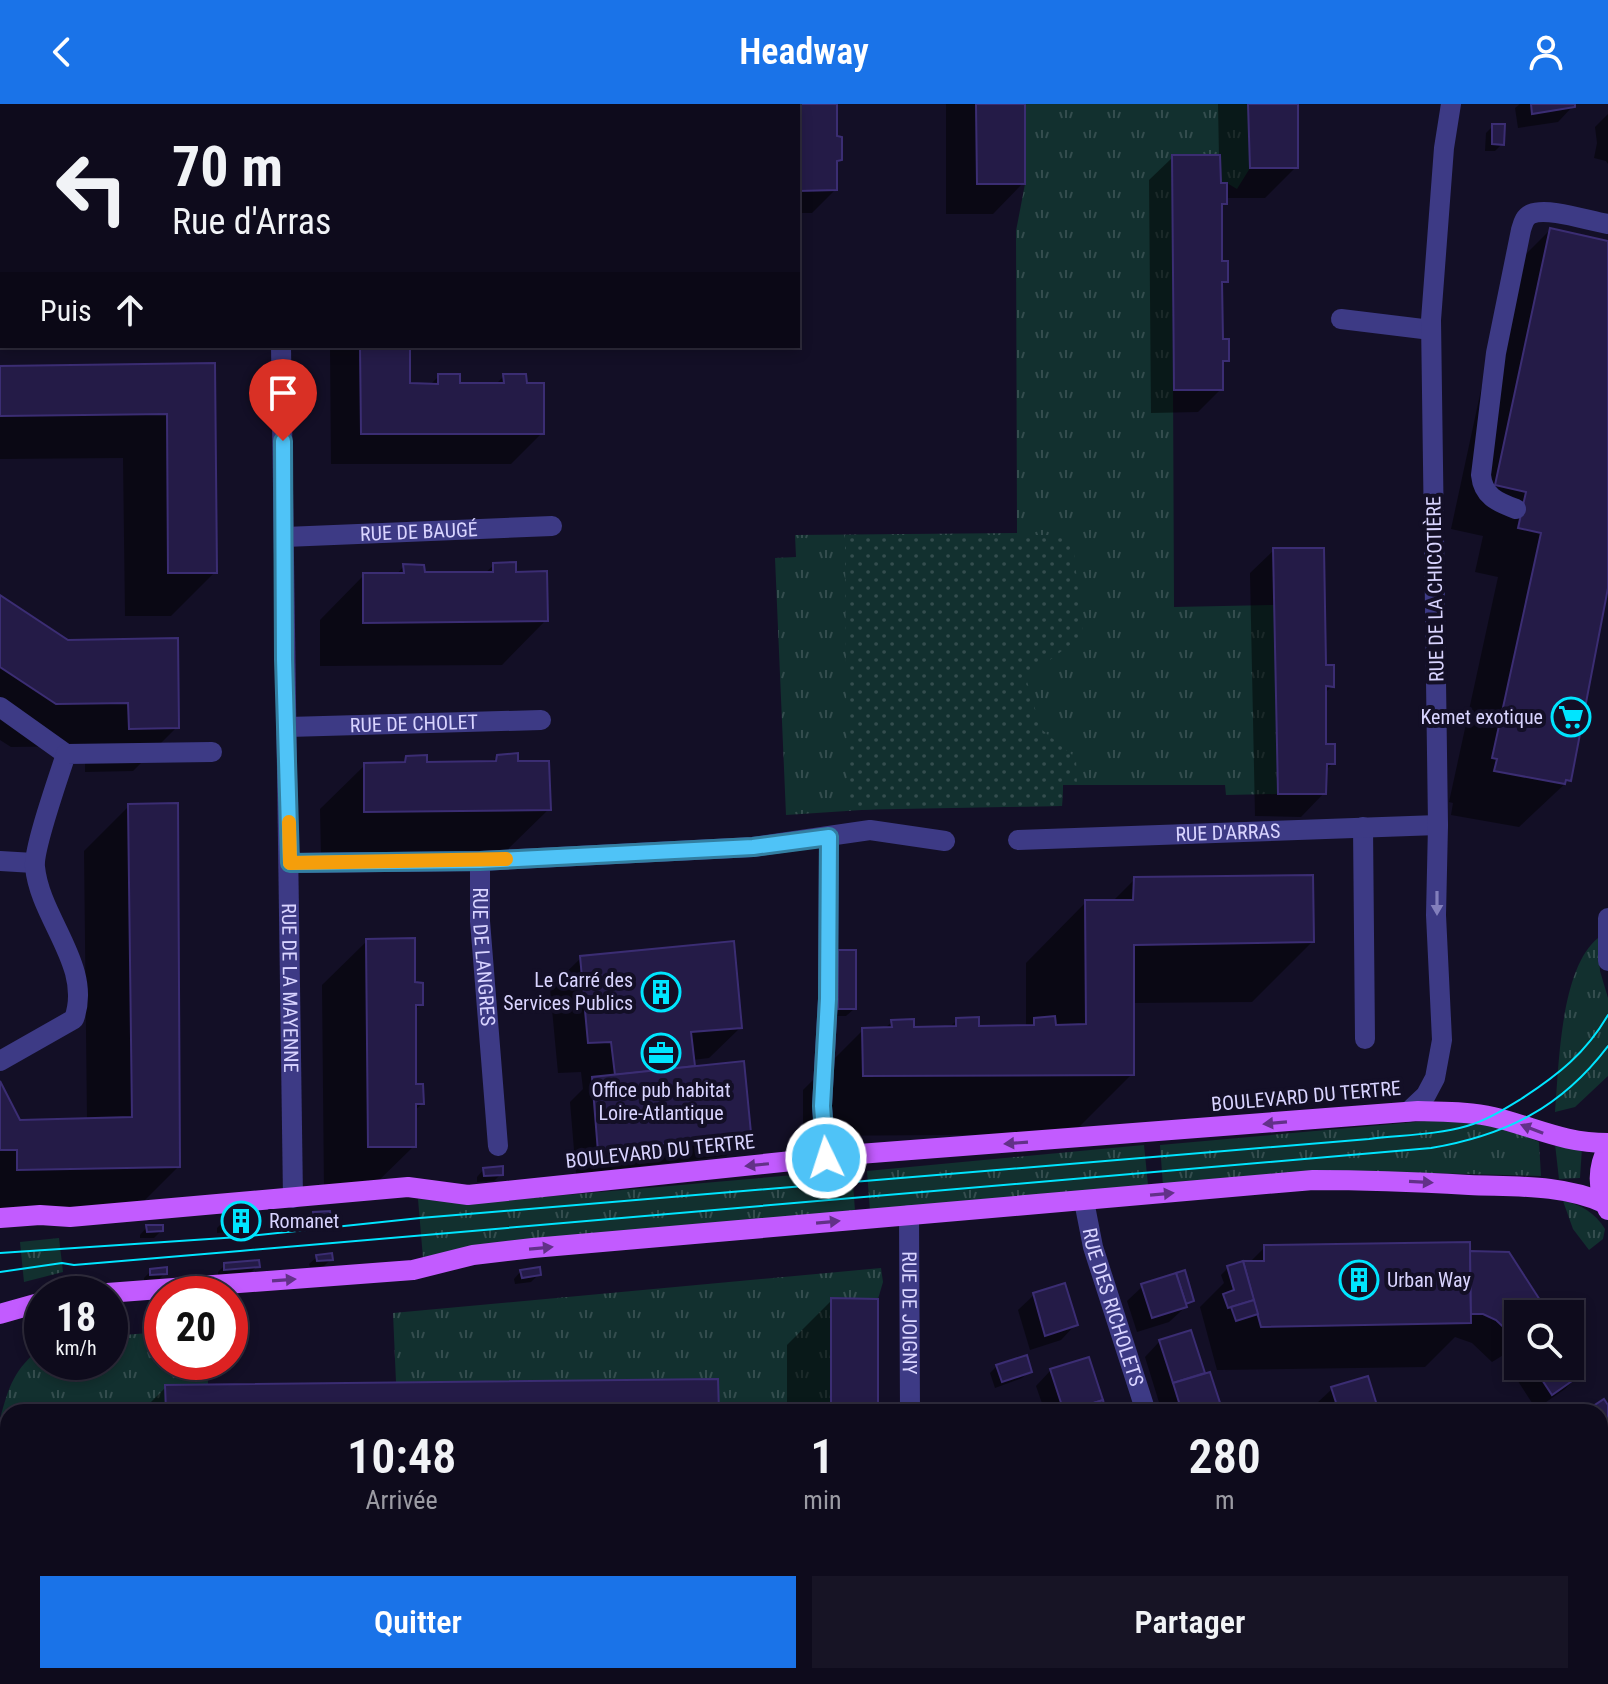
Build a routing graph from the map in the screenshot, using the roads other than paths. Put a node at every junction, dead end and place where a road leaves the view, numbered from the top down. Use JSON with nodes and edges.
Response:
{"nodes":[{"id":1,"x":1451,"y":104,"type":"edge"},
{"id":2,"x":1608,"y":224,"type":"edge"},
{"id":3,"x":1341,"y":319,"type":"dead end"},
{"id":4,"x":1431,"y":330,"type":"junction"},
{"id":5,"x":281,"y":348,"type":"edge"},
{"id":6,"x":1516,"y":509,"type":"dead end"},
{"id":7,"x":552,"y":526,"type":"dead end"},
{"id":8,"x":285,"y":537,"type":"junction"},
{"id":9,"x":0,"y":707,"type":"edge"},
{"id":10,"x":541,"y":720,"type":"dead end"},
{"id":11,"x":288,"y":727,"type":"junction"},
{"id":12,"x":212,"y":752,"type":"dead end"},
{"id":13,"x":66,"y":754,"type":"junction"},
{"id":14,"x":1438,"y":825,"type":"junction"},
{"id":15,"x":1363,"y":827,"type":"junction"},
{"id":16,"x":829,"y":837,"type":"junction"},
{"id":17,"x":1018,"y":840,"type":"dead end"},
{"id":18,"x":945,"y":841,"type":"dead end"},
{"id":19,"x":0,"y":861,"type":"edge"},
{"id":20,"x":480,"y":861,"type":"junction"},
{"id":21,"x":34,"y":863,"type":"junction"},
{"id":22,"x":290,"y":863,"type":"junction"},
{"id":23,"x":1608,"y":918,"type":"edge"},
{"id":24,"x":1608,"y":961,"type":"edge"},
{"id":25,"x":1365,"y":1039,"type":"dead end"},
{"id":26,"x":0,"y":1061,"type":"edge"},
{"id":27,"x":1408,"y":1112,"type":"junction"},
{"id":28,"x":1608,"y":1145,"type":"edge"},
{"id":29,"x":498,"y":1146,"type":"dead end"},
{"id":30,"x":826,"y":1158,"type":"junction"},
{"id":31,"x":293,"y":1198,"type":"junction"},
{"id":32,"x":1084,"y":1201,"type":"junction"},
{"id":33,"x":1606,"y":1206,"type":"edge"},
{"id":34,"x":909,"y":1215,"type":"junction"},
{"id":35,"x":0,"y":1218,"type":"edge"},
{"id":36,"x":128,"y":1291,"type":"edge"},
{"id":37,"x":24,"y":1307,"type":"edge"},
{"id":38,"x":0,"y":1314,"type":"edge"},
{"id":39,"x":910,"y":1404,"type":"edge"},
{"id":40,"x":1143,"y":1404,"type":"edge"}],
"edges":[{"from":1,"to":4,"type":"street","name":"RUE DE LA CHICOTIÈRE"},
{"from":2,"to":6,"type":"street"},
{"from":3,"to":4,"type":"street"},
{"from":4,"to":14,"type":"street","name":"RUE DE LA CHICOTIÈRE"},
{"from":5,"to":8,"type":"street","name":"RUE DE LA MAYENNE"},
{"from":7,"to":8,"type":"street","name":"RUE DE BAUGÉ"},
{"from":8,"to":11,"type":"street","name":"RUE DE LA MAYENNE"},
{"from":9,"to":13,"type":"street"},
{"from":10,"to":11,"type":"street","name":"RUE DE CHOLET"},
{"from":11,"to":22,"type":"street","name":"RUE DE LA MAYENNE"},
{"from":12,"to":13,"type":"street"},
{"from":13,"to":21,"type":"street"},
{"from":14,"to":15,"type":"street","name":"RUE D'ARRAS"},
{"from":14,"to":27,"type":"street","name":"RUE DE LA CHICOTIÈRE","one_way":true},
{"from":15,"to":17,"type":"street","name":"RUE D'ARRAS"},
{"from":15,"to":25,"type":"street"},
{"from":16,"to":18,"type":"street"},
{"from":16,"to":20,"type":"street"},
{"from":16,"to":30,"type":"street"},
{"from":19,"to":21,"type":"street"},
{"from":20,"to":22,"type":"street","name":"RUE DE LANGRES"},
{"from":20,"to":29,"type":"street","name":"RUE DE LANGRES"},
{"from":21,"to":26,"type":"street"},
{"from":22,"to":31,"type":"street","name":"RUE DE LA MAYENNE"},
{"from":23,"to":24,"type":"street"},
{"from":28,"to":27,"type":"main road","name":"BOULEVARD DU TERTRE","one_way":true},
{"from":27,"to":30,"type":"main road","name":"BOULEVARD DU TERTRE","one_way":true},
{"from":28,"to":33,"type":"main road"},
{"from":30,"to":31,"type":"main road","name":"BOULEVARD DU TERTRE","one_way":true},
{"from":31,"to":35,"type":"main road","name":"BOULEVARD DU TERTRE"},
{"from":32,"to":33,"type":"main road","one_way":true},
{"from":32,"to":34,"type":"main road"},
{"from":32,"to":40,"type":"street","name":"RUE DES RICHOLETS"},
{"from":36,"to":34,"type":"main road","one_way":true},
{"from":34,"to":39,"type":"street","name":"RUE DE JOIGNY"},
{"from":37,"to":38,"type":"main road"}]}
